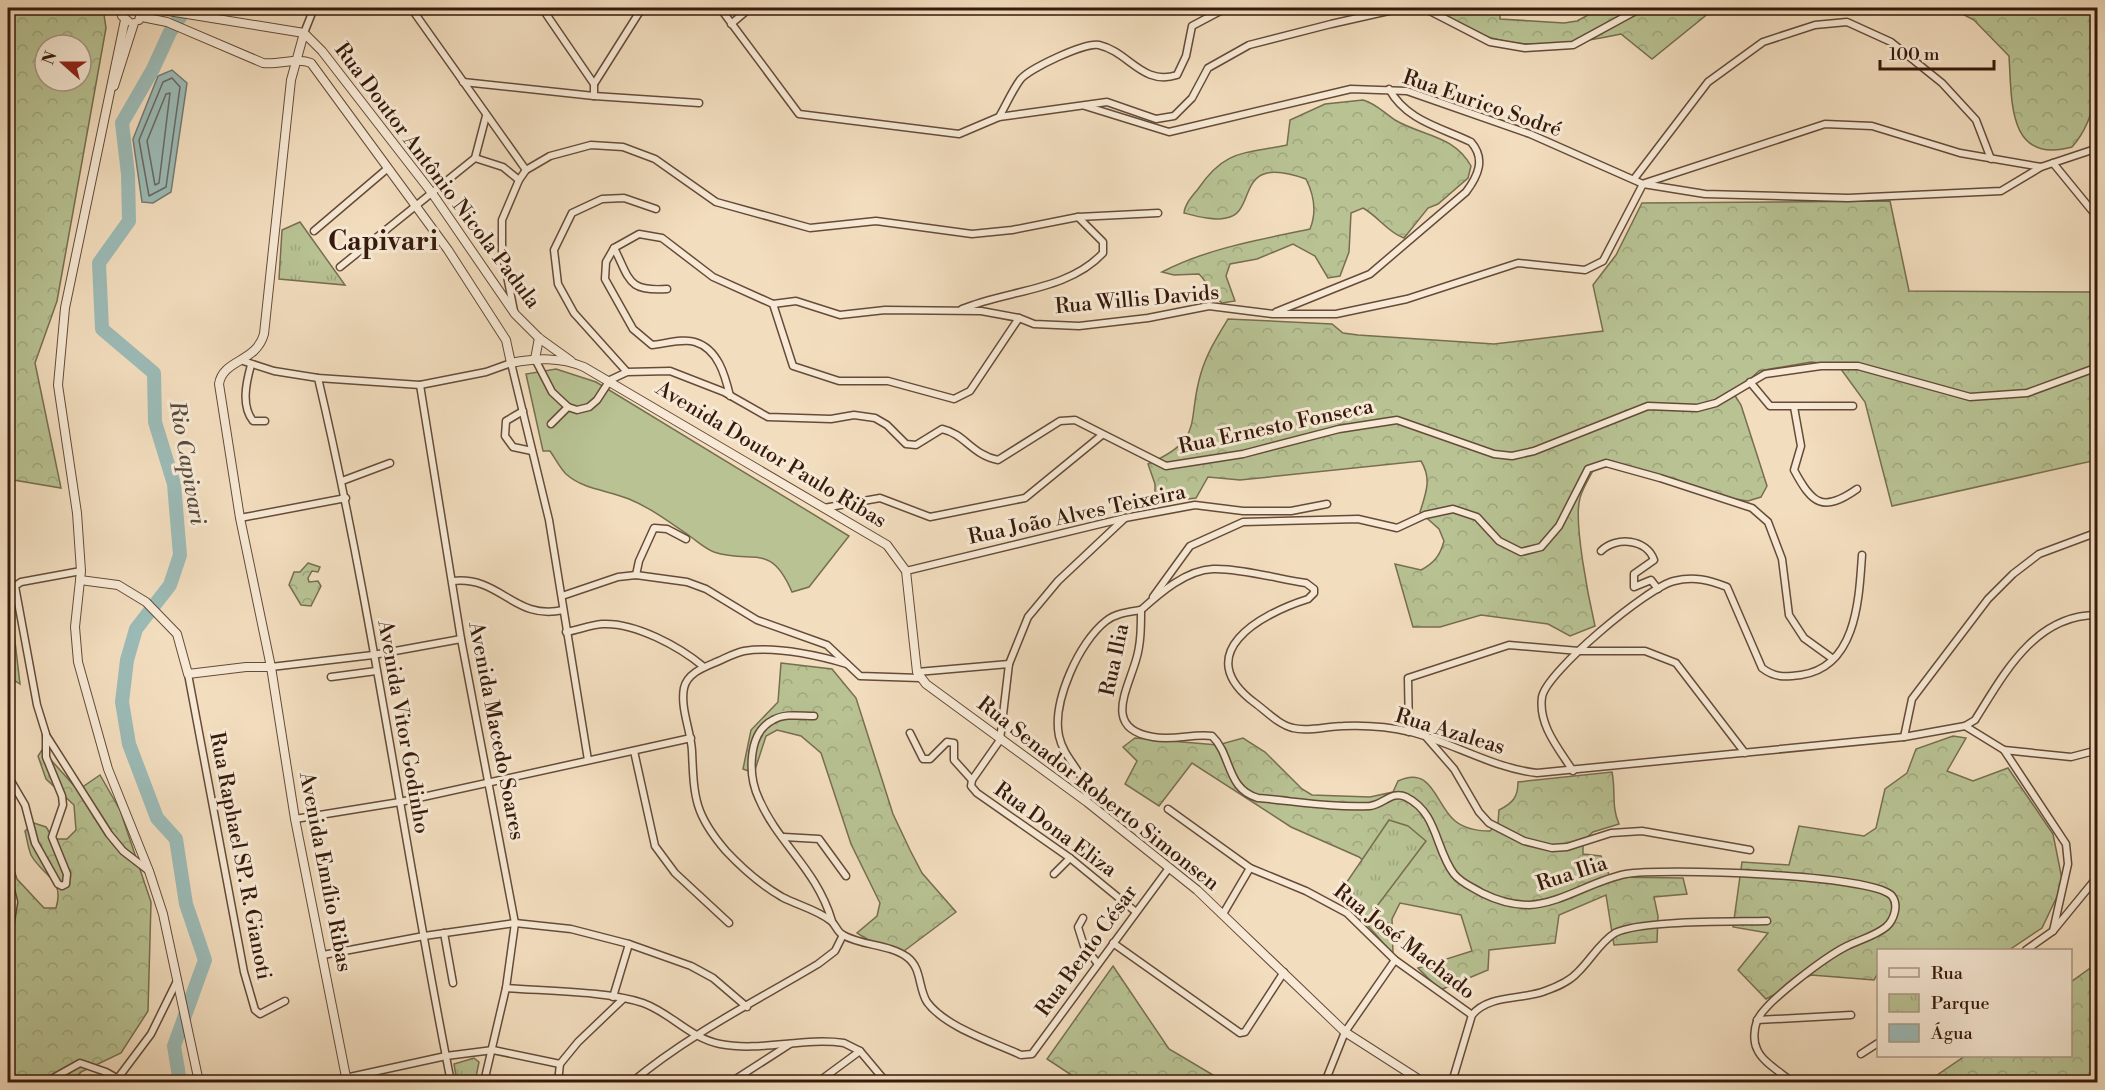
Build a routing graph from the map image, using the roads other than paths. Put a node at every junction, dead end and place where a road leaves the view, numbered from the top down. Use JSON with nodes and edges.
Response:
{"nodes":[{"id":1,"x":122,"y":8,"type":"edge"},
{"id":2,"x":143,"y":8,"type":"edge"},
{"id":3,"x":150,"y":8,"type":"edge"},
{"id":4,"x":314,"y":8,"type":"edge"},
{"id":5,"x":411,"y":8,"type":"edge"},
{"id":6,"x":542,"y":8,"type":"edge"},
{"id":7,"x":642,"y":8,"type":"edge"},
{"id":8,"x":720,"y":8,"type":"edge"},
{"id":9,"x":750,"y":8,"type":"edge"},
{"id":10,"x":1226,"y":8,"type":"edge"},
{"id":11,"x":1641,"y":8,"type":"edge"},
{"id":12,"x":142,"y":17,"type":"junction"},
{"id":13,"x":125,"y":20,"type":"junction"},
{"id":14,"x":308,"y":21,"type":"junction"},
{"id":15,"x":134,"y":22,"type":"junction"},
{"id":16,"x":731,"y":24,"type":"junction"},
{"id":17,"x":290,"y":30,"type":"junction"},
{"id":18,"x":304,"y":33,"type":"junction"},
{"id":19,"x":298,"y":52,"type":"junction"},
{"id":20,"x":295,"y":60,"type":"junction"},
{"id":21,"x":463,"y":82,"type":"junction"},
{"id":22,"x":594,"y":84,"type":"junction"},
{"id":23,"x":1389,"y":89,"type":"junction"},
{"id":24,"x":594,"y":96,"type":"junction"},
{"id":25,"x":108,"y":98,"type":"junction"},
{"id":26,"x":699,"y":103,"type":"dead end"},
{"id":27,"x":1081,"y":104,"type":"junction"},
{"id":28,"x":486,"y":116,"type":"junction"},
{"id":29,"x":999,"y":117,"type":"junction"},
{"id":30,"x":2097,"y":148,"type":"edge"},
{"id":31,"x":475,"y":159,"type":"junction"},
{"id":32,"x":1991,"y":159,"type":"junction"},
{"id":33,"x":2053,"y":164,"type":"junction"},
{"id":34,"x":2041,"y":167,"type":"junction"},
{"id":35,"x":388,"y":168,"type":"junction"},
{"id":36,"x":526,"y":171,"type":"junction"},
{"id":37,"x":1634,"y":179,"type":"junction"},
{"id":38,"x":519,"y":180,"type":"junction"},
{"id":39,"x":1643,"y":184,"type":"junction"},
{"id":40,"x":429,"y":195,"type":"junction"},
{"id":41,"x":416,"y":205,"type":"junction"},
{"id":42,"x":656,"y":209,"type":"dead end"},
{"id":43,"x":1158,"y":213,"type":"dead end"},
{"id":44,"x":1078,"y":217,"type":"junction"},
{"id":45,"x":2097,"y":218,"type":"edge"},
{"id":46,"x":2097,"y":229,"type":"edge"},
{"id":47,"x":314,"y":231,"type":"dead end"},
{"id":48,"x":2096,"y":237,"type":"edge"},
{"id":49,"x":614,"y":248,"type":"junction"},
{"id":50,"x":340,"y":267,"type":"dead end"},
{"id":51,"x":667,"y":290,"type":"dead end"},
{"id":52,"x":773,"y":304,"type":"junction"},
{"id":53,"x":956,"y":312,"type":"junction"},
{"id":54,"x":515,"y":314,"type":"junction"},
{"id":55,"x":1273,"y":314,"type":"junction"},
{"id":56,"x":1019,"y":318,"type":"junction"},
{"id":57,"x":539,"y":338,"type":"junction"},
{"id":58,"x":532,"y":359,"type":"junction"},
{"id":59,"x":571,"y":361,"type":"junction"},
{"id":60,"x":515,"y":362,"type":"junction"},
{"id":61,"x":247,"y":363,"type":"junction"},
{"id":62,"x":2097,"y":367,"type":"edge"},
{"id":63,"x":627,"y":372,"type":"junction"},
{"id":64,"x":318,"y":378,"type":"junction"},
{"id":65,"x":610,"y":380,"type":"junction"},
{"id":66,"x":1750,"y":382,"type":"junction"},
{"id":67,"x":420,"y":385,"type":"junction"},
{"id":68,"x":730,"y":396,"type":"junction"},
{"id":69,"x":1853,"y":405,"type":"dead end"},
{"id":70,"x":568,"y":407,"type":"junction"},
{"id":71,"x":1794,"y":407,"type":"junction"},
{"id":72,"x":522,"y":411,"type":"junction"},
{"id":73,"x":265,"y":421,"type":"dead end"},
{"id":74,"x":551,"y":424,"type":"dead end"},
{"id":75,"x":1102,"y":435,"type":"junction"},
{"id":76,"x":532,"y":451,"type":"junction"},
{"id":77,"x":390,"y":463,"type":"dead end"},
{"id":78,"x":342,"y":482,"type":"junction"},
{"id":79,"x":1857,"y":489,"type":"dead end"},
{"id":80,"x":346,"y":498,"type":"junction"},
{"id":81,"x":1328,"y":504,"type":"dead end"},
{"id":82,"x":824,"y":508,"type":"junction"},
{"id":83,"x":240,"y":518,"type":"junction"},
{"id":84,"x":1125,"y":518,"type":"junction"},
{"id":85,"x":2097,"y":532,"type":"edge"},
{"id":86,"x":686,"y":539,"type":"dead end"},
{"id":87,"x":1601,"y":551,"type":"dead end"},
{"id":88,"x":1862,"y":555,"type":"dead end"},
{"id":89,"x":81,"y":571,"type":"junction"},
{"id":90,"x":906,"y":571,"type":"junction"},
{"id":91,"x":636,"y":575,"type":"junction"},
{"id":92,"x":80,"y":580,"type":"junction"},
{"id":93,"x":453,"y":581,"type":"junction"},
{"id":94,"x":1658,"y":589,"type":"junction"},
{"id":95,"x":562,"y":596,"type":"junction"},
{"id":96,"x":1152,"y":600,"type":"junction"},
{"id":97,"x":563,"y":610,"type":"junction"},
{"id":98,"x":1141,"y":610,"type":"junction"},
{"id":99,"x":2097,"y":615,"type":"edge"},
{"id":100,"x":566,"y":632,"type":"junction"},
{"id":101,"x":461,"y":639,"type":"junction"},
{"id":102,"x":1579,"y":651,"type":"junction"},
{"id":103,"x":373,"y":655,"type":"junction"},
{"id":104,"x":1833,"y":659,"type":"junction"},
{"id":105,"x":847,"y":664,"type":"junction"},
{"id":106,"x":1009,"y":664,"type":"junction"},
{"id":107,"x":271,"y":667,"type":"junction"},
{"id":108,"x":704,"y":667,"type":"junction"},
{"id":109,"x":376,"y":671,"type":"junction"},
{"id":110,"x":188,"y":674,"type":"junction"},
{"id":111,"x":919,"y":675,"type":"junction"},
{"id":112,"x":331,"y":677,"type":"dead end"},
{"id":113,"x":814,"y":716,"type":"dead end"},
{"id":114,"x":1965,"y":726,"type":"junction"},
{"id":115,"x":1409,"y":732,"type":"junction"},
{"id":116,"x":909,"y":733,"type":"dead end"},
{"id":117,"x":46,"y":734,"type":"junction"},
{"id":118,"x":1426,"y":737,"type":"junction"},
{"id":119,"x":1904,"y":737,"type":"junction"},
{"id":120,"x":691,"y":738,"type":"junction"},
{"id":121,"x":1000,"y":740,"type":"junction"},
{"id":122,"x":2004,"y":750,"type":"junction"},
{"id":123,"x":2097,"y":750,"type":"edge"},
{"id":124,"x":634,"y":751,"type":"junction"},
{"id":125,"x":1744,"y":753,"type":"junction"},
{"id":126,"x":588,"y":760,"type":"junction"},
{"id":127,"x":1573,"y":771,"type":"junction"},
{"id":128,"x":8,"y":776,"type":"edge"},
{"id":129,"x":972,"y":780,"type":"junction"},
{"id":130,"x":489,"y":782,"type":"junction"},
{"id":131,"x":400,"y":802,"type":"junction"},
{"id":132,"x":1087,"y":802,"type":"junction"},
{"id":133,"x":1168,"y":809,"type":"dead end"},
{"id":134,"x":295,"y":819,"type":"junction"},
{"id":135,"x":784,"y":837,"type":"junction"},
{"id":136,"x":1750,"y":850,"type":"dead end"},
{"id":137,"x":1070,"y":858,"type":"junction"},
{"id":138,"x":1169,"y":868,"type":"junction"},
{"id":139,"x":1250,"y":868,"type":"junction"},
{"id":140,"x":149,"y":871,"type":"junction"},
{"id":141,"x":1054,"y":874,"type":"dead end"},
{"id":142,"x":846,"y":876,"type":"dead end"},
{"id":143,"x":2097,"y":876,"type":"edge"},
{"id":144,"x":8,"y":878,"type":"edge"},
{"id":145,"x":1136,"y":912,"type":"junction"},
{"id":146,"x":1223,"y":914,"type":"junction"},
{"id":147,"x":1083,"y":918,"type":"dead end"},
{"id":148,"x":832,"y":921,"type":"junction"},
{"id":149,"x":1767,"y":921,"type":"dead end"},
{"id":150,"x":515,"y":923,"type":"junction"},
{"id":151,"x":729,"y":923,"type":"dead end"},
{"id":152,"x":2054,"y":931,"type":"junction"},
{"id":153,"x":444,"y":933,"type":"junction"},
{"id":154,"x":843,"y":935,"type":"junction"},
{"id":155,"x":424,"y":936,"type":"junction"},
{"id":156,"x":8,"y":940,"type":"edge"},
{"id":157,"x":1113,"y":943,"type":"junction"},
{"id":158,"x":629,"y":944,"type":"junction"},
{"id":159,"x":2029,"y":949,"type":"edge"},
{"id":160,"x":323,"y":956,"type":"junction"},
{"id":161,"x":1395,"y":960,"type":"junction"},
{"id":162,"x":1098,"y":964,"type":"junction"},
{"id":163,"x":1284,"y":972,"type":"junction"},
{"id":164,"x":178,"y":981,"type":"junction"},
{"id":165,"x":453,"y":983,"type":"dead end"},
{"id":166,"x":506,"y":988,"type":"junction"},
{"id":167,"x":613,"y":997,"type":"junction"},
{"id":168,"x":623,"y":999,"type":"junction"},
{"id":169,"x":285,"y":1001,"type":"dead end"},
{"id":170,"x":747,"y":1007,"type":"junction"},
{"id":171,"x":1472,"y":1015,"type":"junction"},
{"id":172,"x":1851,"y":1015,"type":"dead end"},
{"id":173,"x":1757,"y":1020,"type":"junction"},
{"id":174,"x":1345,"y":1032,"type":"junction"},
{"id":175,"x":698,"y":1036,"type":"junction"},
{"id":176,"x":790,"y":1044,"type":"junction"},
{"id":177,"x":1877,"y":1044,"type":"edge"},
{"id":178,"x":493,"y":1050,"type":"junction"},
{"id":179,"x":860,"y":1051,"type":"junction"},
{"id":180,"x":1861,"y":1054,"type":"dead end"},
{"id":181,"x":446,"y":1056,"type":"junction"},
{"id":182,"x":560,"y":1064,"type":"junction"},
{"id":183,"x":118,"y":1078,"type":"junction"},
{"id":184,"x":347,"y":1080,"type":"edge"},
{"id":185,"x":46,"y":1083,"type":"edge"},
{"id":186,"x":124,"y":1083,"type":"edge"},
{"id":187,"x":199,"y":1083,"type":"edge"},
{"id":188,"x":327,"y":1083,"type":"edge"},
{"id":189,"x":451,"y":1083,"type":"edge"},
{"id":190,"x":484,"y":1083,"type":"edge"},
{"id":191,"x":558,"y":1083,"type":"edge"},
{"id":192,"x":632,"y":1083,"type":"edge"},
{"id":193,"x":731,"y":1083,"type":"edge"},
{"id":194,"x":818,"y":1083,"type":"edge"},
{"id":195,"x":886,"y":1083,"type":"edge"},
{"id":196,"x":1325,"y":1083,"type":"edge"},
{"id":197,"x":1423,"y":1083,"type":"edge"},
{"id":198,"x":1452,"y":1083,"type":"edge"},
{"id":199,"x":1792,"y":1083,"type":"edge"}],
"edges":[{"from":1,"to":13,"type":"street"},
{"from":2,"to":12,"type":"street"},
{"from":3,"to":17,"type":"street"},
{"from":4,"to":14,"type":"street"},
{"from":5,"to":21,"type":"street"},
{"from":6,"to":22,"type":"street"},
{"from":7,"to":22,"type":"street"},
{"from":8,"to":16,"type":"street","name":"Rua Eurico Sodré"},
{"from":9,"to":16,"type":"street"},
{"from":10,"to":29,"type":"street"},
{"from":11,"to":27,"type":"street"},
{"from":12,"to":15,"type":"street"},
{"from":12,"to":20,"type":"street"},
{"from":13,"to":15,"type":"street"},
{"from":13,"to":25,"type":"street"},
{"from":14,"to":17,"type":"street"},
{"from":14,"to":18,"type":"street"},
{"from":15,"to":25,"type":"street"},
{"from":16,"to":29,"type":"street","name":"Rua Eurico Sodré"},
{"from":17,"to":18,"type":"street"},
{"from":17,"to":19,"type":"street"},
{"from":18,"to":19,"type":"street"},
{"from":18,"to":40,"type":"street","name":"Rua Doutor Antônio Nicola Padula"},
{"from":19,"to":20,"type":"street"},
{"from":20,"to":35,"type":"street"},
{"from":20,"to":61,"type":"street"},
{"from":21,"to":24,"type":"street"},
{"from":21,"to":28,"type":"street"},
{"from":22,"to":24,"type":"street"},
{"from":23,"to":27,"type":"street","name":"Rua Eurico Sodré"},
{"from":23,"to":37,"type":"street","name":"Rua Eurico Sodré"},
{"from":23,"to":55,"type":"street"},
{"from":24,"to":26,"type":"street"},
{"from":25,"to":89,"type":"street"},
{"from":27,"to":29,"type":"street","name":"Rua Eurico Sodré"},
{"from":28,"to":31,"type":"street"},
{"from":28,"to":36,"type":"street"},
{"from":30,"to":33,"type":"street"},
{"from":31,"to":38,"type":"street"},
{"from":31,"to":40,"type":"street"},
{"from":32,"to":34,"type":"street"},
{"from":32,"to":37,"type":"street"},
{"from":32,"to":39,"type":"street"},
{"from":33,"to":34,"type":"street"},
{"from":33,"to":45,"type":"street"},
{"from":34,"to":39,"type":"street"},
{"from":35,"to":41,"type":"street"},
{"from":35,"to":47,"type":"street"},
{"from":36,"to":38,"type":"street"},
{"from":36,"to":44,"type":"street"},
{"from":37,"to":39,"type":"street","name":"Rua Eurico Sodré"},
{"from":38,"to":54,"type":"street"},
{"from":39,"to":55,"type":"street","name":"Rua Willis Davids"},
{"from":40,"to":41,"type":"street"},
{"from":40,"to":54,"type":"street","name":"Rua Doutor Antônio Nicola Padula"},
{"from":41,"to":50,"type":"street"},
{"from":41,"to":60,"type":"street"},
{"from":42,"to":63,"type":"street"},
{"from":43,"to":44,"type":"street"},
{"from":44,"to":53,"type":"street"},
{"from":46,"to":48,"type":"street"},
{"from":49,"to":51,"type":"street"},
{"from":49,"to":52,"type":"street","name":"Rua Willis Davids"},
{"from":49,"to":68,"type":"street"},
{"from":52,"to":53,"type":"street","name":"Rua Willis Davids"},
{"from":52,"to":56,"type":"street"},
{"from":53,"to":56,"type":"street","name":"Rua Willis Davids"},
{"from":54,"to":57,"type":"street","name":"Rua Doutor Antônio Nicola Padula"},
{"from":55,"to":56,"type":"street","name":"Rua Willis Davids"},
{"from":57,"to":58,"type":"street"},
{"from":57,"to":59,"type":"street","name":"Rua Doutor Antônio Nicola Padula"},
{"from":58,"to":59,"type":"street"},
{"from":58,"to":60,"type":"street"},
{"from":58,"to":70,"type":"street"},
{"from":59,"to":65,"type":"street","name":"Avenida Doutor Paulo Ribas"},
{"from":60,"to":67,"type":"street"},
{"from":60,"to":72,"type":"street"},
{"from":61,"to":64,"type":"street"},
{"from":61,"to":73,"type":"street"},
{"from":61,"to":83,"type":"street","name":"Avenida Emílio Ribas"},
{"from":62,"to":66,"type":"street","name":"Rua Ernesto Fonseca"},
{"from":63,"to":65,"type":"street"},
{"from":63,"to":68,"type":"street","name":"Rua Ernesto Fonseca"},
{"from":64,"to":67,"type":"street"},
{"from":64,"to":78,"type":"street","name":"Avenida Vitor Godinho"},
{"from":65,"to":70,"type":"street"},
{"from":65,"to":82,"type":"street","name":"Avenida Doutor Paulo Ribas"},
{"from":66,"to":71,"type":"street"},
{"from":66,"to":75,"type":"street","name":"Rua Ernesto Fonseca"},
{"from":67,"to":93,"type":"street","name":"Avenida Macedo Soares"},
{"from":68,"to":75,"type":"street","name":"Rua Ernesto Fonseca"},
{"from":69,"to":71,"type":"street"},
{"from":70,"to":74,"type":"street"},
{"from":71,"to":79,"type":"street"},
{"from":72,"to":76,"type":"street"},
{"from":72,"to":76,"type":"street"},
{"from":75,"to":82,"type":"street"},
{"from":76,"to":95,"type":"street"},
{"from":77,"to":78,"type":"street"},
{"from":78,"to":80,"type":"street","name":"Avenida Vitor Godinho"},
{"from":80,"to":83,"type":"street"},
{"from":80,"to":103,"type":"street","name":"Avenida Vitor Godinho"},
{"from":81,"to":84,"type":"street","name":"Rua João Alves Teixeira"},
{"from":82,"to":90,"type":"street","name":"Avenida Doutor Paulo Ribas"},
{"from":83,"to":107,"type":"street","name":"Avenida Emílio Ribas"},
{"from":84,"to":90,"type":"street","name":"Rua João Alves Teixeira"},
{"from":84,"to":106,"type":"street"},
{"from":85,"to":119,"type":"street"},
{"from":86,"to":91,"type":"street"},
{"from":87,"to":94,"type":"street"},
{"from":88,"to":104,"type":"street"},
{"from":89,"to":92,"type":"street"},
{"from":89,"to":117,"type":"street"},
{"from":90,"to":111,"type":"street"},
{"from":91,"to":95,"type":"street"},
{"from":91,"to":105,"type":"street"},
{"from":92,"to":110,"type":"street"},
{"from":92,"to":140,"type":"street"},
{"from":93,"to":97,"type":"street"},
{"from":93,"to":101,"type":"street","name":"Avenida Macedo Soares"},
{"from":94,"to":102,"type":"street"},
{"from":94,"to":104,"type":"street"},
{"from":95,"to":97,"type":"street"},
{"from":96,"to":98,"type":"street","name":"Rua Azaleas"},
{"from":96,"to":104,"type":"street"},
{"from":96,"to":115,"type":"street","name":"Rua Azaleas"},
{"from":97,"to":100,"type":"street"},
{"from":98,"to":132,"type":"street"},
{"from":98,"to":173,"type":"street","name":"Rua Ilia"},
{"from":99,"to":114,"type":"street"},
{"from":100,"to":108,"type":"street"},
{"from":100,"to":126,"type":"street"},
{"from":101,"to":103,"type":"street"},
{"from":101,"to":130,"type":"street","name":"Avenida Macedo Soares"},
{"from":102,"to":115,"type":"street"},
{"from":102,"to":125,"type":"street"},
{"from":102,"to":127,"type":"street"},
{"from":103,"to":107,"type":"street"},
{"from":103,"to":109,"type":"street","name":"Avenida Vitor Godinho"},
{"from":105,"to":108,"type":"street"},
{"from":105,"to":111,"type":"street"},
{"from":106,"to":111,"type":"street"},
{"from":106,"to":121,"type":"street"},
{"from":107,"to":110,"type":"street"},
{"from":107,"to":134,"type":"street","name":"Avenida Emílio Ribas"},
{"from":108,"to":120,"type":"street"},
{"from":109,"to":112,"type":"street"},
{"from":109,"to":131,"type":"street","name":"Avenida Vitor Godinho"},
{"from":110,"to":169,"type":"street","name":"Rua Raphael SP. R. Gianoti"},
{"from":111,"to":121,"type":"street","name":"Rua Senador Roberto Simonsen"},
{"from":113,"to":135,"type":"street"},
{"from":114,"to":119,"type":"street","name":"Rua Azaleas"},
{"from":114,"to":122,"type":"street"},
{"from":115,"to":118,"type":"street","name":"Rua Azaleas"},
{"from":116,"to":129,"type":"street"},
{"from":117,"to":128,"type":"street"},
{"from":117,"to":140,"type":"street"},
{"from":118,"to":127,"type":"street","name":"Rua Azaleas"},
{"from":118,"to":136,"type":"street"},
{"from":119,"to":125,"type":"street","name":"Rua Azaleas"},
{"from":120,"to":124,"type":"street"},
{"from":120,"to":148,"type":"street"},
{"from":121,"to":129,"type":"street","name":"Rua Dona Eliza"},
{"from":121,"to":132,"type":"street","name":"Rua Senador Roberto Simonsen"},
{"from":122,"to":123,"type":"street"},
{"from":122,"to":152,"type":"street"},
{"from":124,"to":126,"type":"street"},
{"from":124,"to":151,"type":"street"},
{"from":125,"to":127,"type":"street","name":"Rua Azaleas"},
{"from":126,"to":130,"type":"street"},
{"from":129,"to":137,"type":"street","name":"Rua Dona Eliza"},
{"from":130,"to":131,"type":"street"},
{"from":130,"to":150,"type":"street","name":"Avenida Macedo Soares"},
{"from":131,"to":134,"type":"street"},
{"from":131,"to":155,"type":"street","name":"Avenida Vitor Godinho"},
{"from":132,"to":138,"type":"street","name":"Rua Senador Roberto Simonsen"},
{"from":133,"to":139,"type":"street","name":"Rua José Machado"},
{"from":134,"to":160,"type":"street","name":"Avenida Emílio Ribas"},
{"from":135,"to":142,"type":"street"},
{"from":135,"to":148,"type":"street"},
{"from":137,"to":141,"type":"street"},
{"from":137,"to":145,"type":"street","name":"Rua Dona Eliza"},
{"from":138,"to":145,"type":"street","name":"Rua Bento César"},
{"from":138,"to":146,"type":"street","name":"Rua Senador Roberto Simonsen"},
{"from":139,"to":146,"type":"street"},
{"from":139,"to":161,"type":"street","name":"Rua José Machado"},
{"from":140,"to":164,"type":"street"},
{"from":143,"to":152,"type":"street"},
{"from":144,"to":156,"type":"street"},
{"from":145,"to":157,"type":"street","name":"Rua Bento César"},
{"from":146,"to":163,"type":"street","name":"Rua Senador Roberto Simonsen"},
{"from":147,"to":162,"type":"street"},
{"from":148,"to":154,"type":"street"},
{"from":149,"to":171,"type":"street"},
{"from":150,"to":153,"type":"street"},
{"from":150,"to":158,"type":"street"},
{"from":150,"to":166,"type":"street","name":"Avenida Macedo Soares"},
{"from":152,"to":159,"type":"street"},
{"from":153,"to":155,"type":"street"},
{"from":153,"to":165,"type":"street"},
{"from":154,"to":162,"type":"street","name":"Rua Bento César"},
{"from":154,"to":170,"type":"street"},
{"from":155,"to":160,"type":"street"},
{"from":155,"to":181,"type":"street","name":"Avenida Vitor Godinho"},
{"from":157,"to":162,"type":"street","name":"Rua Bento César"},
{"from":157,"to":163,"type":"street"},
{"from":158,"to":167,"type":"street"},
{"from":158,"to":170,"type":"street"},
{"from":160,"to":184,"type":"street","name":"Avenida Emílio Ribas"},
{"from":161,"to":171,"type":"street","name":"Rua José Machado"},
{"from":161,"to":174,"type":"street"},
{"from":163,"to":174,"type":"street","name":"Rua Senador Roberto Simonsen"},
{"from":164,"to":183,"type":"street"},
{"from":164,"to":187,"type":"street"},
{"from":166,"to":167,"type":"street"},
{"from":166,"to":178,"type":"street","name":"Avenida Macedo Soares"},
{"from":167,"to":168,"type":"street"},
{"from":168,"to":175,"type":"street"},
{"from":168,"to":182,"type":"street"},
{"from":170,"to":175,"type":"street"},
{"from":171,"to":198,"type":"street"},
{"from":172,"to":173,"type":"street"},
{"from":173,"to":199,"type":"street"},
{"from":174,"to":196,"type":"street"},
{"from":174,"to":197,"type":"street","name":"Rua Senador Roberto Simonsen"},
{"from":175,"to":176,"type":"street"},
{"from":175,"to":192,"type":"street"},
{"from":176,"to":179,"type":"street"},
{"from":176,"to":193,"type":"street"},
{"from":177,"to":180,"type":"street"},
{"from":178,"to":181,"type":"street"},
{"from":178,"to":182,"type":"street"},
{"from":178,"to":190,"type":"street","name":"Avenida Macedo Soares"},
{"from":179,"to":194,"type":"street"},
{"from":179,"to":195,"type":"street"},
{"from":181,"to":184,"type":"street"},
{"from":181,"to":189,"type":"street","name":"Avenida Vitor Godinho"},
{"from":182,"to":191,"type":"street"},
{"from":183,"to":185,"type":"street"},
{"from":183,"to":186,"type":"street"},
{"from":184,"to":188,"type":"street"}]}
